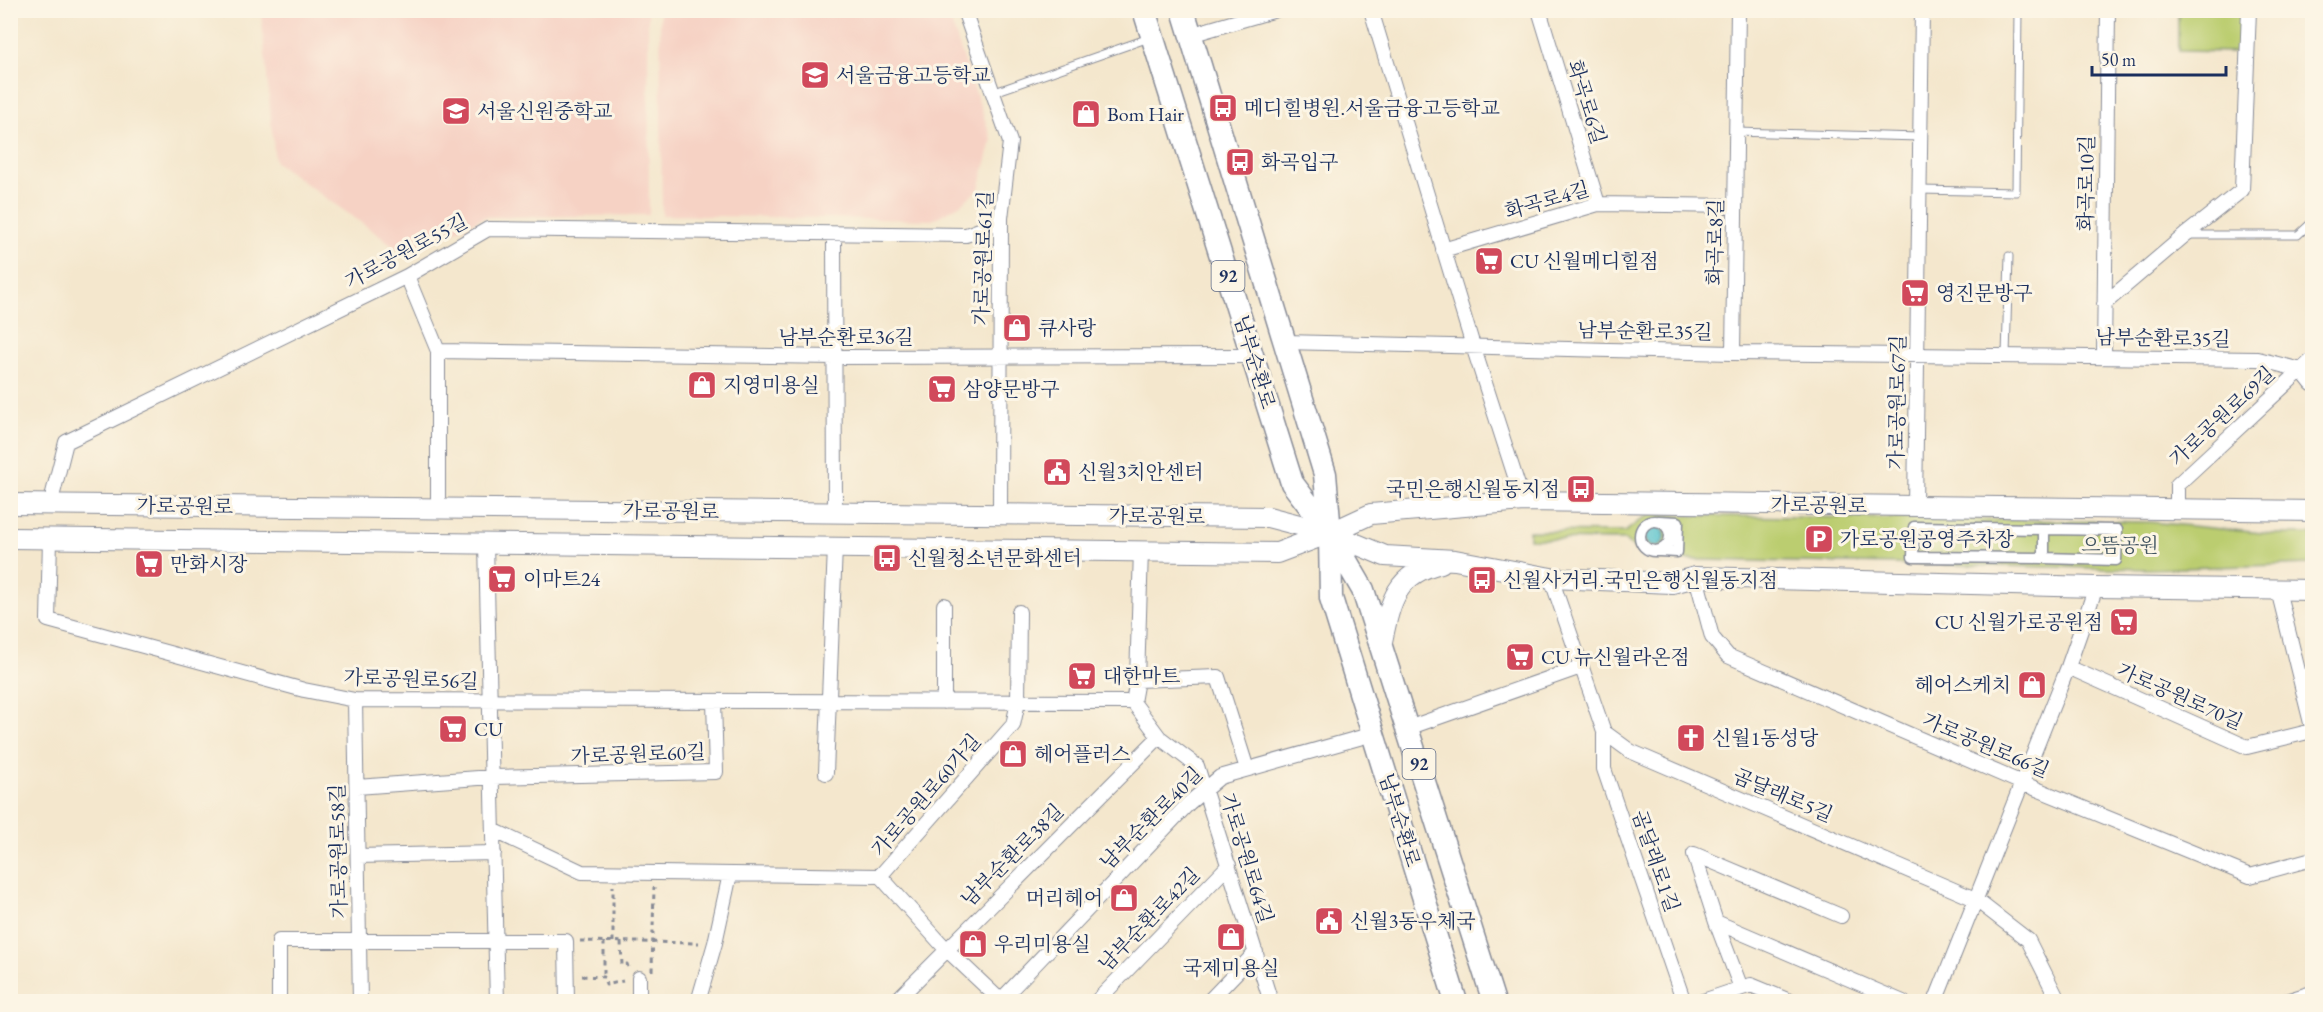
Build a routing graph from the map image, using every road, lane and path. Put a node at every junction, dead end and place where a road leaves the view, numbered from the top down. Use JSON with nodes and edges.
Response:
{"nodes":[{"id":1,"x":964,"y":10,"type":"edge"},
{"id":2,"x":1143,"y":10,"type":"edge"},
{"id":3,"x":1183,"y":10,"type":"edge"},
{"id":4,"x":1276,"y":10,"type":"edge"},
{"id":5,"x":1371,"y":10,"type":"edge"},
{"id":6,"x":1539,"y":10,"type":"edge"},
{"id":7,"x":1738,"y":10,"type":"edge"},
{"id":8,"x":1922,"y":10,"type":"edge"},
{"id":9,"x":2018,"y":10,"type":"edge"},
{"id":10,"x":2108,"y":10,"type":"edge"},
{"id":11,"x":2249,"y":10,"type":"edge"},
{"id":12,"x":1190,"y":35,"type":"junction"},
{"id":13,"x":1152,"y":37,"type":"junction"},
{"id":14,"x":993,"y":93,"type":"junction"},
{"id":15,"x":1736,"y":132,"type":"junction"},
{"id":16,"x":1920,"y":136,"type":"junction"},
{"id":17,"x":1920,"y":190,"type":"junction"},
{"id":18,"x":1598,"y":204,"type":"junction"},
{"id":19,"x":1735,"y":206,"type":"junction"},
{"id":20,"x":1001,"y":218,"type":"junction"},
{"id":21,"x":2313,"y":222,"type":"edge"},
{"id":22,"x":834,"y":234,"type":"junction"},
{"id":23,"x":2185,"y":235,"type":"junction"},
{"id":24,"x":1443,"y":250,"type":"junction"},
{"id":25,"x":2009,"y":256,"type":"dead end"},
{"id":26,"x":407,"y":276,"type":"junction"},
{"id":27,"x":2104,"y":304,"type":"junction"},
{"id":28,"x":1284,"y":342,"type":"junction"},
{"id":29,"x":1473,"y":346,"type":"junction"},
{"id":30,"x":438,"y":351,"type":"junction"},
{"id":31,"x":1733,"y":353,"type":"junction"},
{"id":32,"x":1918,"y":354,"type":"junction"},
{"id":33,"x":2006,"y":355,"type":"junction"},
{"id":34,"x":1254,"y":356,"type":"junction"},
{"id":35,"x":834,"y":357,"type":"junction"},
{"id":36,"x":2103,"y":357,"type":"junction"},
{"id":37,"x":1000,"y":358,"type":"junction"},
{"id":38,"x":2313,"y":360,"type":"edge"},
{"id":39,"x":2301,"y":370,"type":"junction"},
{"id":40,"x":2313,"y":384,"type":"edge"},
{"id":41,"x":1523,"y":501,"type":"junction"},
{"id":42,"x":10,"y":504,"type":"edge"},
{"id":43,"x":50,"y":505,"type":"junction"},
{"id":44,"x":1915,"y":506,"type":"junction"},
{"id":45,"x":438,"y":508,"type":"junction"},
{"id":46,"x":2177,"y":509,"type":"junction"},
{"id":47,"x":2313,"y":511,"type":"edge"},
{"id":48,"x":835,"y":512,"type":"junction"},
{"id":49,"x":999,"y":514,"type":"junction"},
{"id":50,"x":1659,"y":521,"type":"joint"},
{"id":51,"x":2044,"y":529,"type":"junction"},
{"id":52,"x":1330,"y":533,"type":"junction"},
{"id":53,"x":10,"y":538,"type":"edge"},
{"id":54,"x":50,"y":539,"type":"junction"},
{"id":55,"x":486,"y":544,"type":"junction"},
{"id":56,"x":835,"y":547,"type":"junction"},
{"id":57,"x":1141,"y":550,"type":"junction"},
{"id":58,"x":2044,"y":558,"type":"junction"},
{"id":59,"x":1455,"y":560,"type":"junction"},
{"id":60,"x":1696,"y":577,"type":"junction"},
{"id":61,"x":1551,"y":578,"type":"junction"},
{"id":62,"x":2096,"y":587,"type":"junction"},
{"id":63,"x":2278,"y":590,"type":"junction"},
{"id":64,"x":2313,"y":590,"type":"edge"},
{"id":65,"x":944,"y":605,"type":"dead end"},
{"id":66,"x":1019,"y":612,"type":"dead end"},
{"id":67,"x":1381,"y":646,"type":"junction"},
{"id":68,"x":1581,"y":667,"type":"junction"},
{"id":69,"x":2068,"y":668,"type":"junction"},
{"id":70,"x":1137,"y":680,"type":"junction"},
{"id":71,"x":355,"y":700,"type":"junction"},
{"id":72,"x":489,"y":700,"type":"junction"},
{"id":73,"x":714,"y":701,"type":"junction"},
{"id":74,"x":828,"y":702,"type":"junction"},
{"id":75,"x":944,"y":702,"type":"junction"},
{"id":76,"x":1018,"y":702,"type":"junction"},
{"id":77,"x":1133,"y":702,"type":"junction"},
{"id":78,"x":1408,"y":728,"type":"junction"},
{"id":79,"x":2313,"y":729,"type":"edge"},
{"id":80,"x":1604,"y":732,"type":"junction"},
{"id":81,"x":1373,"y":735,"type":"junction"},
{"id":82,"x":1159,"y":737,"type":"junction"},
{"id":83,"x":1247,"y":769,"type":"junction"},
{"id":84,"x":826,"y":773,"type":"dead end"},
{"id":85,"x":492,"y":777,"type":"junction"},
{"id":86,"x":2022,"y":783,"type":"junction"},
{"id":87,"x":357,"y":787,"type":"junction"},
{"id":88,"x":1206,"y":788,"type":"junction"},
{"id":89,"x":493,"y":830,"type":"junction"},
{"id":90,"x":494,"y":853,"type":"junction"},
{"id":91,"x":358,"y":856,"type":"junction"},
{"id":92,"x":2313,"y":859,"type":"edge"},
{"id":93,"x":1229,"y":865,"type":"junction"},
{"id":94,"x":613,"y":873,"type":"junction"},
{"id":95,"x":655,"y":873,"type":"junction"},
{"id":96,"x":730,"y":874,"type":"junction"},
{"id":97,"x":880,"y":876,"type":"junction"},
{"id":98,"x":1975,"y":899,"type":"junction"},
{"id":99,"x":1840,"y":916,"type":"dead end"},
{"id":100,"x":1716,"y":922,"type":"junction"},
{"id":101,"x":359,"y":940,"type":"junction"},
{"id":102,"x":496,"y":941,"type":"junction"},
{"id":103,"x":566,"y":941,"type":"junction"},
{"id":104,"x":604,"y":942,"type":"junction"},
{"id":105,"x":613,"y":942,"type":"junction"},
{"id":106,"x":621,"y":942,"type":"junction"},
{"id":107,"x":653,"y":944,"type":"junction"},
{"id":108,"x":716,"y":944,"type":"junction"},
{"id":109,"x":945,"y":948,"type":"junction"},
{"id":110,"x":1256,"y":952,"type":"junction"},
{"id":111,"x":566,"y":976,"type":"junction"},
{"id":112,"x":604,"y":977,"type":"junction"},
{"id":113,"x":634,"y":979,"type":"junction"},
{"id":114,"x":1741,"y":988,"type":"junction"},
{"id":115,"x":2313,"y":993,"type":"edge"},
{"id":116,"x":1000,"y":1001,"type":"edge"},
{"id":117,"x":279,"y":1002,"type":"edge"},
{"id":118,"x":360,"y":1002,"type":"edge"},
{"id":119,"x":497,"y":1002,"type":"edge"},
{"id":120,"x":567,"y":1002,"type":"edge"},
{"id":121,"x":639,"y":1002,"type":"edge"},
{"id":122,"x":698,"y":1002,"type":"edge"},
{"id":123,"x":894,"y":1002,"type":"edge"},
{"id":124,"x":1096,"y":1002,"type":"edge"},
{"id":125,"x":1208,"y":1002,"type":"edge"},
{"id":126,"x":1271,"y":1002,"type":"edge"},
{"id":127,"x":1456,"y":1002,"type":"edge"},
{"id":128,"x":1494,"y":1002,"type":"edge"},
{"id":129,"x":1684,"y":1002,"type":"edge"},
{"id":130,"x":1700,"y":1002,"type":"edge"},
{"id":131,"x":1792,"y":1002,"type":"edge"},
{"id":132,"x":1903,"y":1002,"type":"edge"},
{"id":133,"x":1935,"y":1002,"type":"edge"},
{"id":134,"x":2059,"y":1002,"type":"edge"},
{"id":135,"x":2283,"y":1002,"type":"edge"}],
"edges":[{"from":1,"to":14,"type":"street","name":"가로공원로61길"},
{"from":2,"to":13,"type":"main road","name":"남부순환로","number":"92"},
{"from":3,"to":12,"type":"main road","name":"남부순환로","number":"92"},
{"from":4,"to":12,"type":"street"},
{"from":5,"to":24,"type":"street"},
{"from":6,"to":18,"type":"street","name":"화곡로6길"},
{"from":7,"to":15,"type":"street","name":"화곡로8길"},
{"from":8,"to":16,"type":"street","name":"가로공원로67길"},
{"from":9,"to":17,"type":"lane"},
{"from":10,"to":27,"type":"street","name":"화곡로10길"},
{"from":11,"to":23,"type":"street"},
{"from":12,"to":28,"type":"main road","name":"남부순환로","number":"92"},
{"from":13,"to":14,"type":"lane"},
{"from":13,"to":34,"type":"main road","name":"남부순환로","number":"92"},
{"from":14,"to":20,"type":"street","name":"가로공원로61길"},
{"from":15,"to":16,"type":"lane"},
{"from":15,"to":19,"type":"street","name":"화곡로8길"},
{"from":16,"to":17,"type":"street","name":"가로공원로67길"},
{"from":17,"to":32,"type":"street","name":"가로공원로67길"},
{"from":18,"to":19,"type":"street","name":"화곡로4길"},
{"from":18,"to":24,"type":"street","name":"화곡로4길"},
{"from":19,"to":31,"type":"street","name":"화곡로8길"},
{"from":20,"to":22,"type":"street","name":"가로공원로55길"},
{"from":20,"to":37,"type":"street","name":"가로공원로61길"},
{"from":21,"to":23,"type":"lane"},
{"from":22,"to":26,"type":"street","name":"가로공원로55길"},
{"from":22,"to":35,"type":"street"},
{"from":23,"to":27,"type":"street"},
{"from":24,"to":29,"type":"street"},
{"from":25,"to":33,"type":"lane"},
{"from":26,"to":30,"type":"street"},
{"from":26,"to":43,"type":"street","name":"가로공원로55길"},
{"from":27,"to":36,"type":"street","name":"화곡로10길"},
{"from":28,"to":29,"type":"street","name":"남부순환로35길"},
{"from":28,"to":52,"type":"main road","name":"남부순환로","number":"92"},
{"from":29,"to":31,"type":"street","name":"남부순환로35길"},
{"from":29,"to":41,"type":"street"},
{"from":30,"to":35,"type":"street","name":"남부순환로36길"},
{"from":30,"to":45,"type":"street"},
{"from":31,"to":32,"type":"street","name":"남부순환로35길"},
{"from":32,"to":33,"type":"street","name":"남부순환로35길"},
{"from":32,"to":44,"type":"street","name":"가로공원로67길"},
{"from":33,"to":36,"type":"street","name":"남부순환로35길"},
{"from":34,"to":37,"type":"street","name":"남부순환로36길"},
{"from":34,"to":52,"type":"main road","name":"남부순환로","number":"92"},
{"from":35,"to":37,"type":"street","name":"남부순환로36길"},
{"from":35,"to":48,"type":"street"},
{"from":36,"to":39,"type":"street","name":"남부순환로35길"},
{"from":37,"to":49,"type":"street","name":"가로공원로61길"},
{"from":38,"to":39,"type":"street","name":"가로공원로69길"},
{"from":39,"to":40,"type":"street"},
{"from":39,"to":46,"type":"street","name":"가로공원로69길"},
{"from":41,"to":44,"type":"main road","name":"가로공원로"},
{"from":41,"to":52,"type":"main road","name":"가로공원로"},
{"from":42,"to":43,"type":"main road","name":"가로공원로"},
{"from":43,"to":45,"type":"main road","name":"가로공원로"},
{"from":44,"to":46,"type":"main road","name":"가로공원로"},
{"from":45,"to":48,"type":"main road","name":"가로공원로"},
{"from":46,"to":47,"type":"main road","name":"가로공원로"},
{"from":48,"to":49,"type":"main road","name":"가로공원로"},
{"from":49,"to":52,"type":"main road","name":"가로공원로"},
{"from":50,"to":50,"type":"street"},
{"from":51,"to":58,"type":"street"},
{"from":51,"to":58,"type":"street"},
{"from":51,"to":58,"type":"street"},
{"from":52,"to":57,"type":"main road","name":"가로공원로"},
{"from":52,"to":59,"type":"main road","name":"가로공원로"},
{"from":52,"to":67,"type":"main road","name":"남부순환로","number":"92"},
{"from":52,"to":81,"type":"main road","name":"남부순환로","number":"92"},
{"from":53,"to":54,"type":"main road","name":"가로공원로"},
{"from":54,"to":55,"type":"main road","name":"가로공원로"},
{"from":54,"to":71,"type":"street","name":"가로공원로56길"},
{"from":55,"to":56,"type":"main road","name":"가로공원로"},
{"from":55,"to":72,"type":"street"},
{"from":56,"to":57,"type":"main road","name":"가로공원로"},
{"from":56,"to":74,"type":"street"},
{"from":57,"to":70,"type":"street"},
{"from":59,"to":61,"type":"main road","name":"가로공원로"},
{"from":59,"to":67,"type":"main road"},
{"from":60,"to":61,"type":"main road","name":"가로공원로"},
{"from":60,"to":62,"type":"main road","name":"가로공원로"},
{"from":60,"to":86,"type":"street","name":"가로공원로66길"},
{"from":61,"to":68,"type":"street"},
{"from":62,"to":63,"type":"main road","name":"가로공원로"},
{"from":62,"to":69,"type":"street"},
{"from":63,"to":64,"type":"main road","name":"가로공원로"},
{"from":63,"to":79,"type":"street"},
{"from":65,"to":75,"type":"street"},
{"from":66,"to":76,"type":"street"},
{"from":67,"to":78,"type":"main road","name":"남부순환로","number":"92"},
{"from":68,"to":78,"type":"street"},
{"from":68,"to":80,"type":"street"},
{"from":69,"to":79,"type":"street","name":"가로공원로70길"},
{"from":69,"to":86,"type":"street"},
{"from":70,"to":77,"type":"street"},
{"from":70,"to":83,"type":"street","name":"가로공원로64길"},
{"from":71,"to":72,"type":"street","name":"가로공원로56길"},
{"from":71,"to":87,"type":"street","name":"가로공원로58길"},
{"from":72,"to":73,"type":"street","name":"가로공원로56길"},
{"from":72,"to":85,"type":"street"},
{"from":73,"to":74,"type":"street","name":"가로공원로56길"},
{"from":73,"to":85,"type":"street","name":"가로공원로60길"},
{"from":74,"to":75,"type":"street","name":"가로공원로56길"},
{"from":74,"to":84,"type":"street"},
{"from":75,"to":76,"type":"street","name":"가로공원로56길"},
{"from":76,"to":77,"type":"street","name":"가로공원로56길"},
{"from":76,"to":97,"type":"street","name":"가로공원로60가길"},
{"from":77,"to":82,"type":"street","name":"가로공원로64길"},
{"from":78,"to":128,"type":"main road","name":"남부순환로","number":"92"},
{"from":80,"to":98,"type":"street","name":"곰달래로5길"},
{"from":80,"to":129,"type":"street","name":"곰달래로1길"},
{"from":81,"to":83,"type":"street","name":"남부순환로40길"},
{"from":81,"to":127,"type":"main road","name":"남부순환로","number":"92"},
{"from":82,"to":88,"type":"street","name":"가로공원로64길"},
{"from":82,"to":109,"type":"street","name":"남부순환로38길"},
{"from":83,"to":88,"type":"street","name":"남부순환로40길"},
{"from":85,"to":87,"type":"street","name":"가로공원로60길"},
{"from":85,"to":89,"type":"street"},
{"from":86,"to":92,"type":"street","name":"가로공원로66길"},
{"from":86,"to":98,"type":"street"},
{"from":87,"to":91,"type":"street","name":"가로공원로58길"},
{"from":88,"to":93,"type":"street","name":"가로공원로64길"},
{"from":88,"to":116,"type":"street","name":"남부순환로40길"},
{"from":89,"to":90,"type":"street"},
{"from":89,"to":94,"type":"street","name":"가로공원로60가길"},
{"from":90,"to":91,"type":"street"},
{"from":90,"to":102,"type":"street"},
{"from":91,"to":101,"type":"street","name":"가로공원로58길"},
{"from":93,"to":110,"type":"street","name":"가로공원로64길"},
{"from":93,"to":124,"type":"street","name":"남부순환로42길"},
{"from":94,"to":95,"type":"street","name":"가로공원로60가길"},
{"from":94,"to":105,"type":"path"},
{"from":95,"to":96,"type":"street","name":"가로공원로60가길"},
{"from":95,"to":107,"type":"path"},
{"from":96,"to":97,"type":"street","name":"가로공원로60가길"},
{"from":96,"to":108,"type":"street"},
{"from":97,"to":109,"type":"street"},
{"from":98,"to":133,"type":"street"},
{"from":98,"to":134,"type":"street","name":"곰달래로5길"},
{"from":99,"to":100,"type":"street"},
{"from":100,"to":114,"type":"street"},
{"from":100,"to":132,"type":"street"},
{"from":101,"to":102,"type":"street"},
{"from":101,"to":117,"type":"street"},
{"from":101,"to":118,"type":"street","name":"가로공원로58길"},
{"from":102,"to":103,"type":"street"},
{"from":102,"to":119,"type":"street"},
{"from":103,"to":104,"type":"path"},
{"from":103,"to":111,"type":"street"},
{"from":104,"to":105,"type":"path"},
{"from":104,"to":112,"type":"path"},
{"from":105,"to":106,"type":"path"},
{"from":106,"to":107,"type":"path"},
{"from":106,"to":113,"type":"path"},
{"from":107,"to":108,"type":"path"},
{"from":107,"to":113,"type":"path"},
{"from":108,"to":122,"type":"street"},
{"from":109,"to":116,"type":"street"},
{"from":109,"to":123,"type":"street","name":"남부순환로38길"},
{"from":110,"to":125,"type":"street"},
{"from":110,"to":126,"type":"street","name":"가로공원로64길"},
{"from":111,"to":112,"type":"path"},
{"from":111,"to":120,"type":"street"},
{"from":112,"to":113,"type":"path"},
{"from":113,"to":121,"type":"street"},
{"from":114,"to":130,"type":"street"},
{"from":114,"to":131,"type":"street"},
{"from":115,"to":135,"type":"street"}]}
